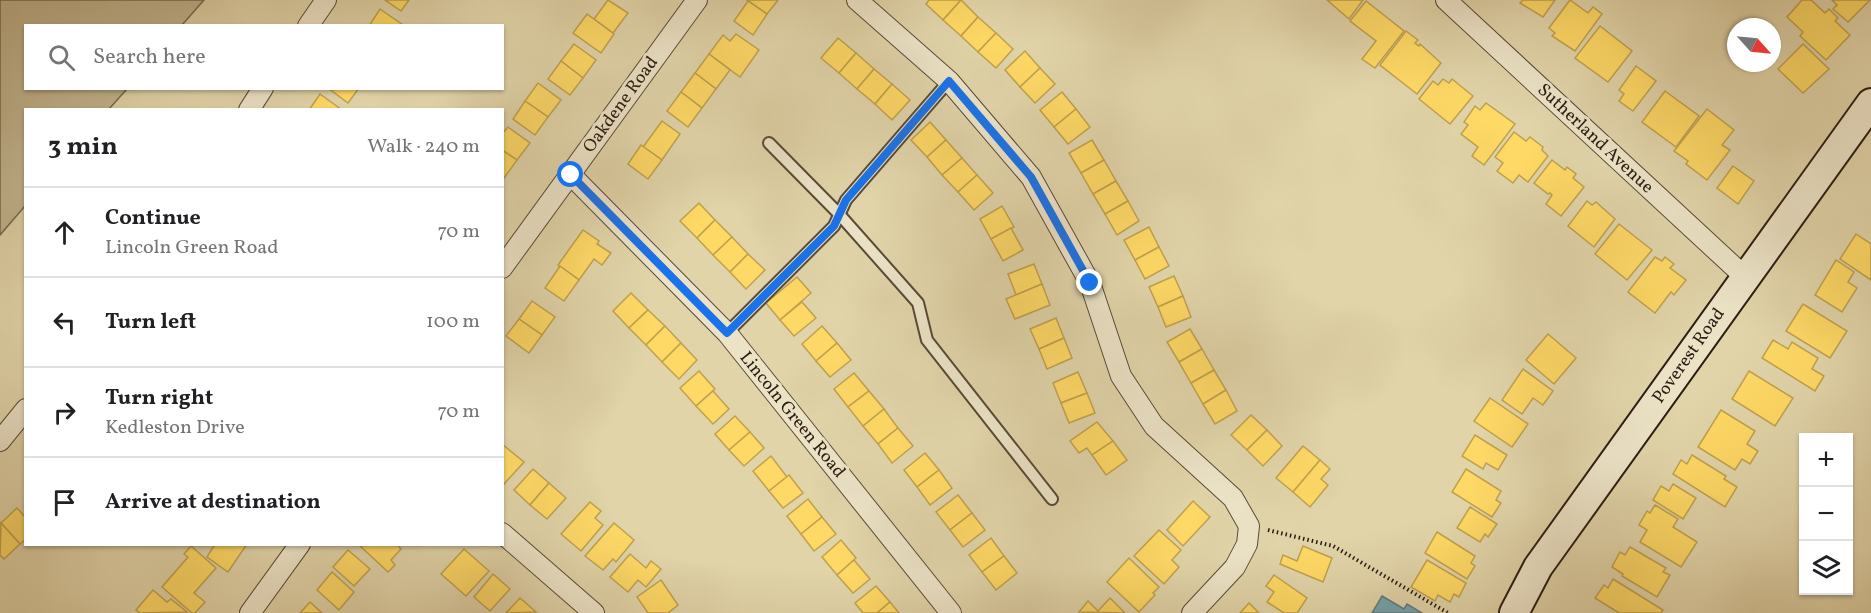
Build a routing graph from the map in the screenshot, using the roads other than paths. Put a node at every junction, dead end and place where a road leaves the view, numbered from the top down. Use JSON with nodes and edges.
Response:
{"nodes":[{"id":1,"x":326,"y":0,"type":"edge"},
{"id":2,"x":697,"y":0,"type":"edge"},
{"id":3,"x":857,"y":0,"type":"edge"},
{"id":4,"x":1446,"y":0,"type":"edge"},
{"id":5,"x":309,"y":24,"type":"edge"},
{"id":6,"x":949,"y":81,"type":"junction"},
{"id":7,"x":262,"y":90,"type":"edge"},
{"id":8,"x":1871,"y":103,"type":"edge"},
{"id":9,"x":250,"y":108,"type":"edge"},
{"id":10,"x":769,"y":143,"type":"dead end"},
{"id":11,"x":571,"y":175,"type":"junction"},
{"id":12,"x":839,"y":214,"type":"junction"},
{"id":13,"x":504,"y":265,"type":"edge"},
{"id":14,"x":1745,"y":277,"type":"junction"},
{"id":15,"x":727,"y":333,"type":"junction"},
{"id":16,"x":24,"y":411,"type":"edge"},
{"id":17,"x":0,"y":441,"type":"edge"},
{"id":18,"x":1052,"y":499,"type":"dead end"},
{"id":19,"x":504,"y":535,"type":"edge"},
{"id":20,"x":299,"y":546,"type":"edge"},
{"id":21,"x":250,"y":613,"type":"edge"},
{"id":22,"x":594,"y":613,"type":"edge"},
{"id":23,"x":951,"y":613,"type":"edge"},
{"id":24,"x":1192,"y":613,"type":"edge"},
{"id":25,"x":1514,"y":613,"type":"edge"}],
"edges":[{"from":1,"to":5,"type":"street"},
{"from":2,"to":11,"type":"street","name":"Oakdene Road"},
{"from":3,"to":6,"type":"street"},
{"from":4,"to":14,"type":"street","name":"Sutherland Avenue"},
{"from":6,"to":12,"type":"lane"},
{"from":6,"to":24,"type":"street"},
{"from":7,"to":9,"type":"street"},
{"from":8,"to":14,"type":"street","name":"Poverest Road"},
{"from":10,"to":12,"type":"lane"},
{"from":11,"to":13,"type":"street","name":"Oakdene Road"},
{"from":11,"to":15,"type":"street","name":"Lincoln Green Road"},
{"from":12,"to":15,"type":"lane"},
{"from":12,"to":18,"type":"lane"},
{"from":14,"to":25,"type":"street","name":"Poverest Road"},
{"from":15,"to":23,"type":"street","name":"Lincoln Green Road"},
{"from":16,"to":17,"type":"street"},
{"from":19,"to":22,"type":"street"},
{"from":20,"to":21,"type":"street"}]}
